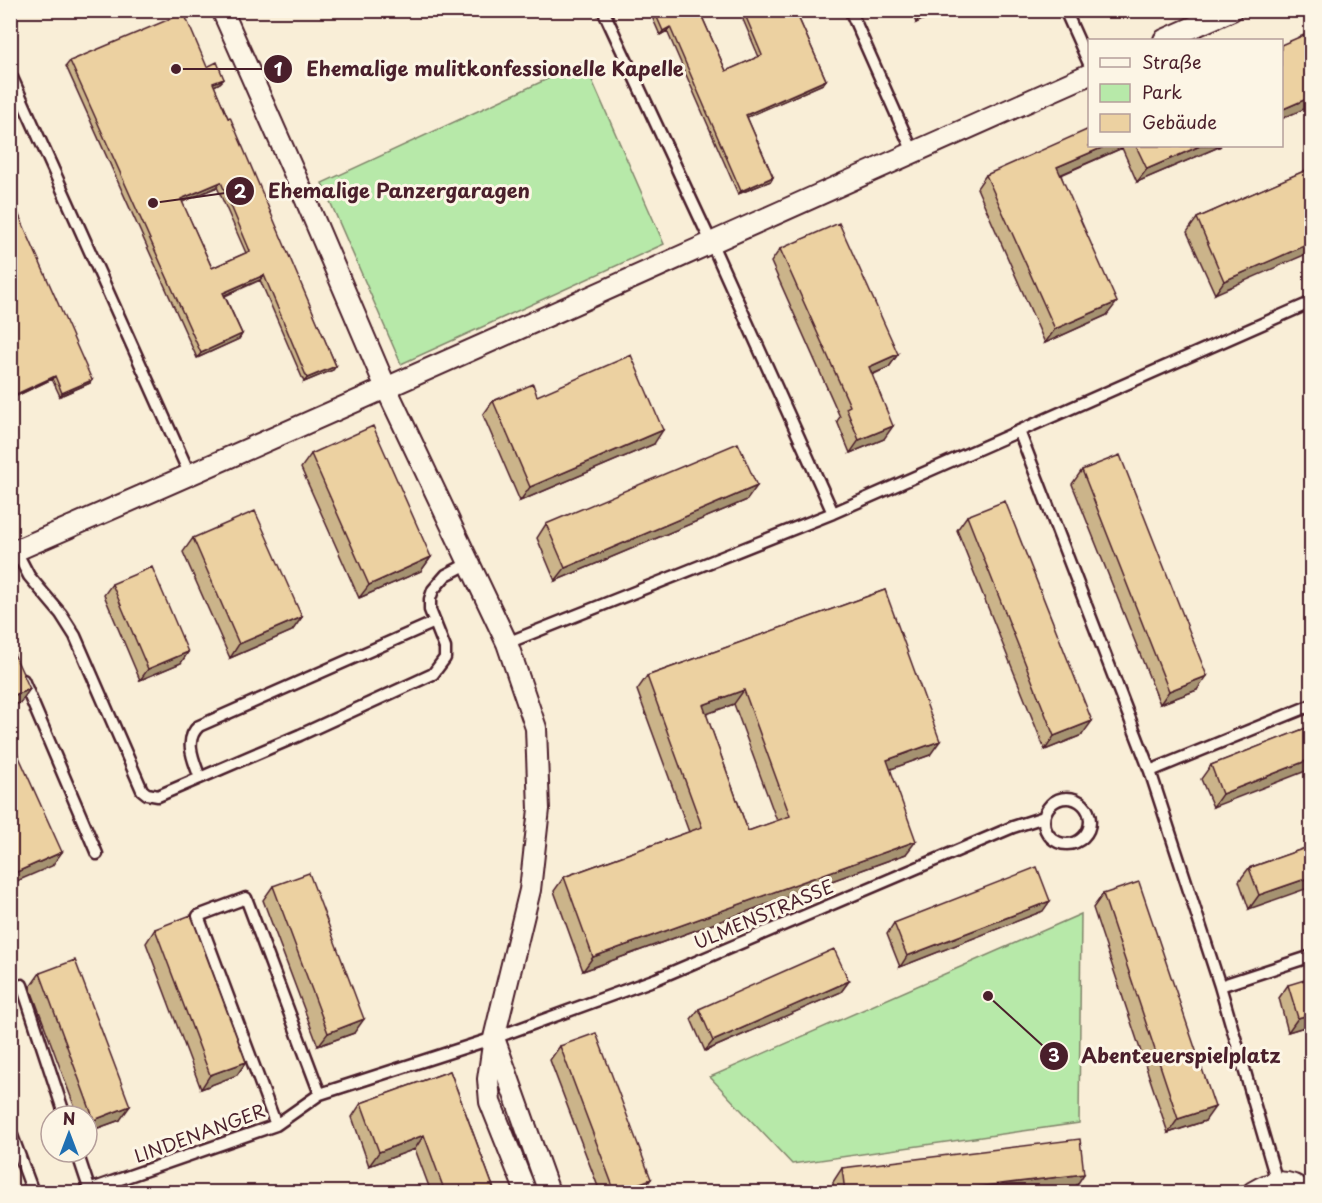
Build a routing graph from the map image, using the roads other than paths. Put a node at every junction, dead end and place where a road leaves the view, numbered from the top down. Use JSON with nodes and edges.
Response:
{"nodes":[{"id":1,"x":222,"y":10,"type":"edge"},
{"id":2,"x":603,"y":10,"type":"edge"},
{"id":3,"x":850,"y":10,"type":"edge"},
{"id":4,"x":1065,"y":10,"type":"edge"},
{"id":5,"x":1232,"y":10,"type":"edge"},
{"id":6,"x":1166,"y":39,"type":"edge"},
{"id":7,"x":1088,"y":64,"type":"edge"},
{"id":8,"x":10,"y":72,"type":"edge"},
{"id":9,"x":1088,"y":74,"type":"edge"},
{"id":10,"x":913,"y":152,"type":"junction"},
{"id":11,"x":711,"y":242,"type":"junction"},
{"id":12,"x":1311,"y":302,"type":"edge"},
{"id":13,"x":387,"y":390,"type":"junction"},
{"id":14,"x":1019,"y":431,"type":"junction"},
{"id":15,"x":190,"y":475,"type":"junction"},
{"id":16,"x":833,"y":513,"type":"junction"},
{"id":17,"x":13,"y":552,"type":"edge"},
{"id":18,"x":469,"y":563,"type":"junction"},
{"id":19,"x":435,"y":622,"type":"junction"},
{"id":20,"x":507,"y":643,"type":"junction"},
{"id":21,"x":20,"y":672,"type":"edge"},
{"id":22,"x":1311,"y":705,"type":"edge"},
{"id":23,"x":1150,"y":771,"type":"junction"},
{"id":24,"x":200,"y":778,"type":"junction"},
{"id":25,"x":1044,"y":817,"type":"junction"},
{"id":26,"x":97,"y":854,"type":"dead end"},
{"id":27,"x":1311,"y":957,"type":"edge"},
{"id":28,"x":1220,"y":986,"type":"junction"},
{"id":29,"x":10,"y":989,"type":"edge"},
{"id":30,"x":494,"y":1038,"type":"junction"},
{"id":31,"x":320,"y":1094,"type":"junction"},
{"id":32,"x":61,"y":1104,"type":"edge"},
{"id":33,"x":276,"y":1125,"type":"junction"},
{"id":34,"x":10,"y":1130,"type":"edge"},
{"id":35,"x":80,"y":1164,"type":"edge"},
{"id":36,"x":1276,"y":1182,"type":"junction"},
{"id":37,"x":33,"y":1192,"type":"edge"},
{"id":38,"x":86,"y":1192,"type":"edge"},
{"id":39,"x":526,"y":1192,"type":"edge"},
{"id":40,"x":549,"y":1192,"type":"edge"},
{"id":41,"x":1253,"y":1192,"type":"edge"},
{"id":42,"x":1305,"y":1192,"type":"edge"}],
"edges":[{"from":1,"to":13,"type":"street"},
{"from":2,"to":11,"type":"lane"},
{"from":3,"to":10,"type":"lane"},
{"from":4,"to":7,"type":"lane"},
{"from":5,"to":6,"type":"street"},
{"from":8,"to":15,"type":"lane"},
{"from":9,"to":10,"type":"street"},
{"from":10,"to":11,"type":"street"},
{"from":11,"to":13,"type":"street"},
{"from":11,"to":16,"type":"lane"},
{"from":12,"to":14,"type":"lane"},
{"from":13,"to":15,"type":"street"},
{"from":13,"to":18,"type":"street"},
{"from":14,"to":16,"type":"lane"},
{"from":14,"to":23,"type":"lane"},
{"from":15,"to":17,"type":"street"},
{"from":16,"to":20,"type":"lane"},
{"from":17,"to":24,"type":"lane"},
{"from":18,"to":19,"type":"lane"},
{"from":18,"to":20,"type":"street"},
{"from":19,"to":24,"type":"lane"},
{"from":19,"to":24,"type":"lane"},
{"from":20,"to":30,"type":"street"},
{"from":21,"to":26,"type":"lane"},
{"from":22,"to":23,"type":"lane"},
{"from":23,"to":28,"type":"lane"},
{"from":25,"to":25,"type":"lane"},
{"from":25,"to":30,"type":"lane","name":"ULMENSTRASSE"},
{"from":27,"to":28,"type":"lane"},
{"from":28,"to":36,"type":"lane"},
{"from":29,"to":32,"type":"lane"},
{"from":30,"to":31,"type":"lane","name":"LINDENANGER"},
{"from":30,"to":39,"type":"street"},
{"from":30,"to":40,"type":"street"},
{"from":31,"to":33,"type":"lane","name":"LINDENANGER"},
{"from":31,"to":33,"type":"lane"},
{"from":33,"to":38,"type":"lane","name":"LINDENANGER"},
{"from":34,"to":37,"type":"lane"},
{"from":35,"to":38,"type":"lane"},
{"from":36,"to":41,"type":"street"},
{"from":36,"to":42,"type":"street"}]}
